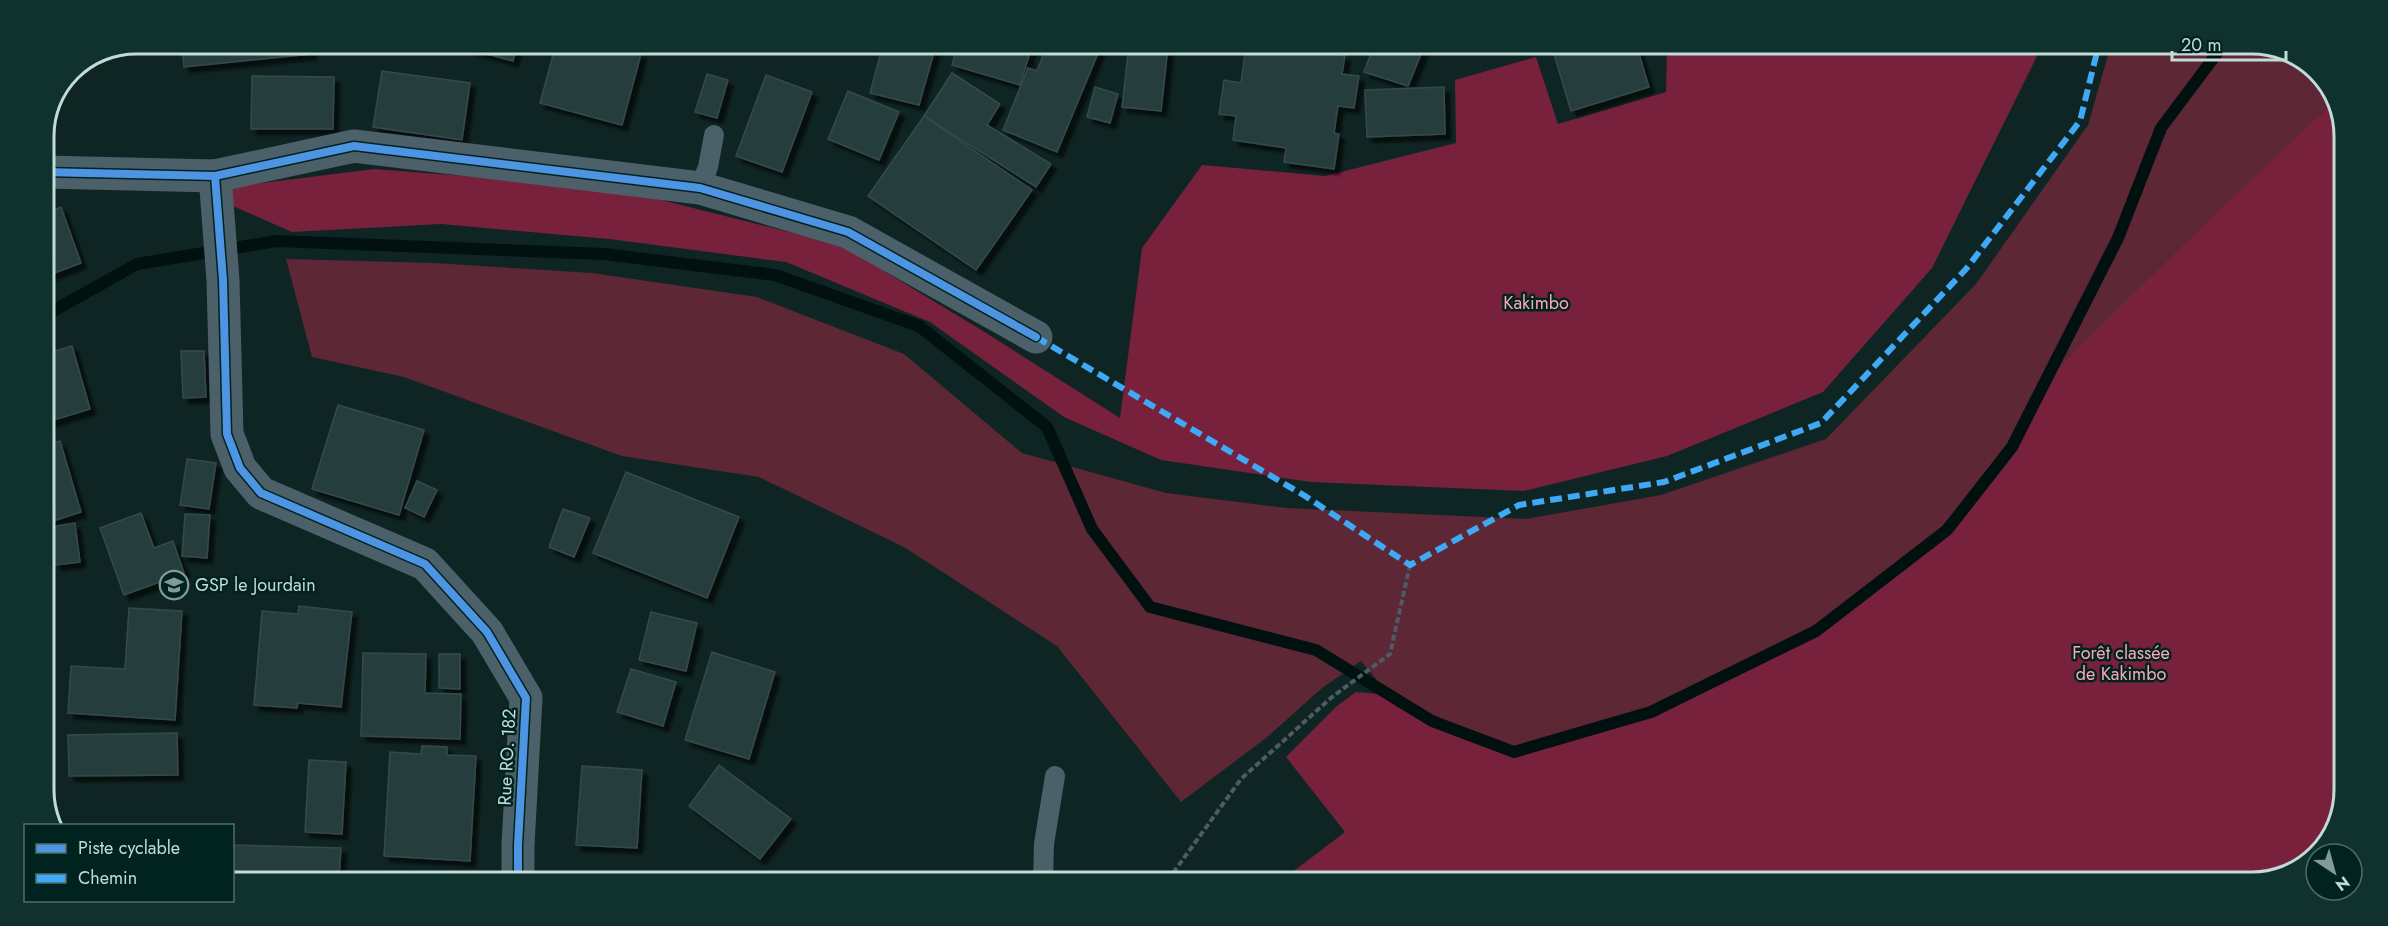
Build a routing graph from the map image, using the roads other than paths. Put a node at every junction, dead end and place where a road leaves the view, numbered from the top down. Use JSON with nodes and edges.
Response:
{"nodes":[{"id":1,"x":714,"y":135,"type":"dead end"},
{"id":2,"x":54,"y":173,"type":"edge"},
{"id":3,"x":700,"y":188,"type":"junction"},
{"id":4,"x":217,"y":192,"type":"junction"},
{"id":5,"x":1036,"y":337,"type":"dead end"},
{"id":6,"x":1055,"y":776,"type":"dead end"},
{"id":7,"x":518,"y":872,"type":"edge"},
{"id":8,"x":1043,"y":872,"type":"edge"}],
"edges":[{"from":1,"to":3,"type":"lane"},
{"from":2,"to":4,"type":"street"},
{"from":3,"to":4,"type":"street"},
{"from":3,"to":5,"type":"street"},
{"from":4,"to":7,"type":"street","name":"Rue RO. 182"},
{"from":6,"to":8,"type":"lane"}]}
